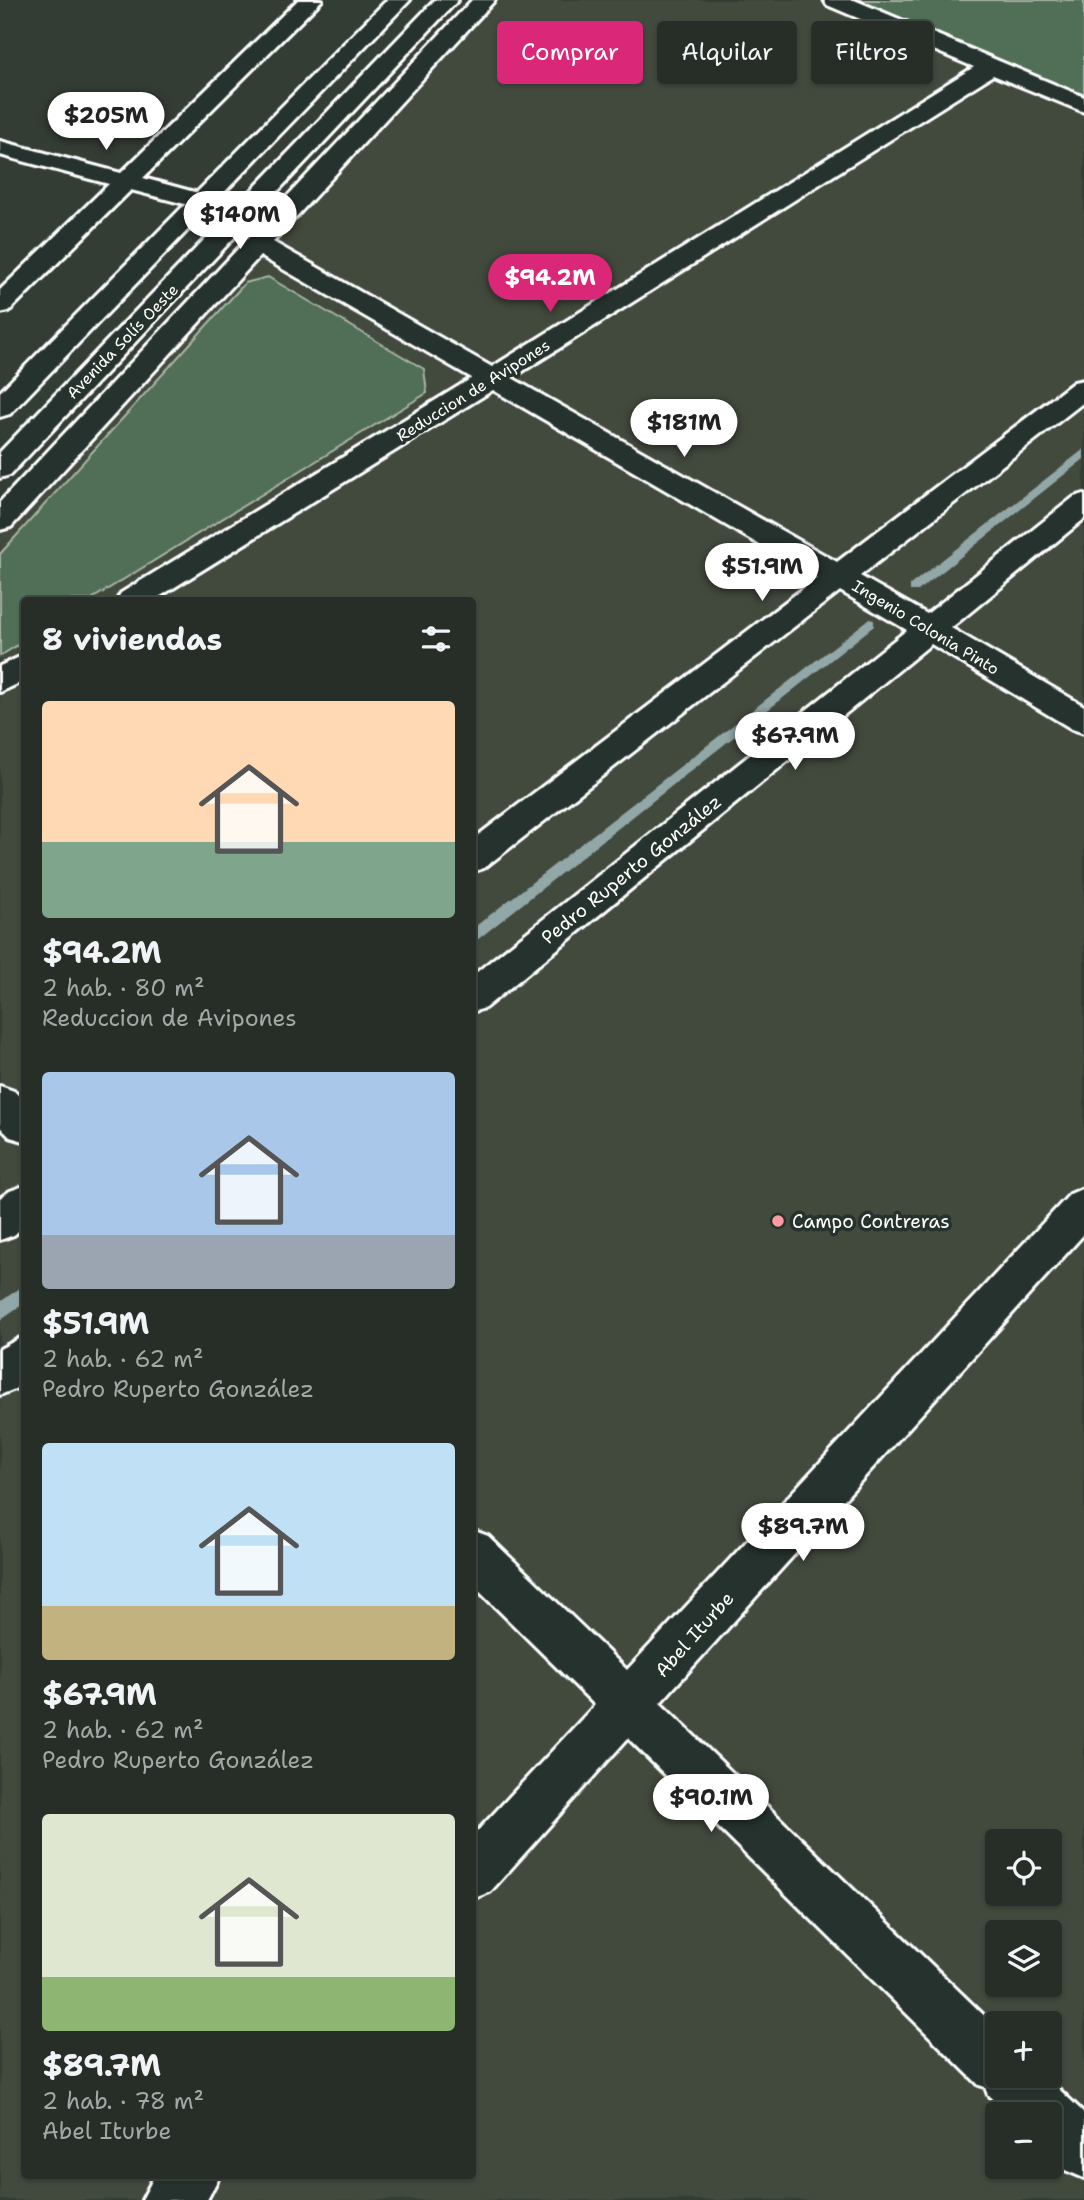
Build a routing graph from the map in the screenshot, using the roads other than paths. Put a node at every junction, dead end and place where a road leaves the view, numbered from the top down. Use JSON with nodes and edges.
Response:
{"nodes":[{"id":1,"x":311,"y":0,"type":"edge"},
{"id":2,"x":399,"y":0,"type":"edge"},
{"id":3,"x":447,"y":0,"type":"edge"},
{"id":4,"x":484,"y":0,"type":"edge"},
{"id":5,"x":835,"y":0,"type":"edge"},
{"id":6,"x":991,"y":66,"type":"junction"},
{"id":7,"x":1084,"y":105,"type":"edge"},
{"id":8,"x":0,"y":148,"type":"edge"},
{"id":9,"x":127,"y":180,"type":"junction"},
{"id":10,"x":200,"y":201,"type":"junction"},
{"id":11,"x":257,"y":243,"type":"junction"},
{"id":12,"x":0,"y":305,"type":"edge"},
{"id":13,"x":491,"y":379,"type":"junction"},
{"id":14,"x":1084,"y":388,"type":"edge"},
{"id":15,"x":0,"y":408,"type":"edge"},
{"id":16,"x":0,"y":469,"type":"edge"},
{"id":17,"x":1084,"y":504,"type":"edge"},
{"id":18,"x":0,"y":520,"type":"edge"},
{"id":19,"x":840,"y":576,"type":"junction"},
{"id":20,"x":137,"y":597,"type":"edge"},
{"id":21,"x":930,"y":628,"type":"junction"},
{"id":22,"x":21,"y":668,"type":"edge"},
{"id":23,"x":0,"y":681,"type":"edge"},
{"id":24,"x":1084,"y":721,"type":"edge"},
{"id":25,"x":476,"y":856,"type":"edge"},
{"id":26,"x":476,"y":994,"type":"edge"},
{"id":27,"x":0,"y":1102,"type":"edge"},
{"id":28,"x":21,"y":1122,"type":"edge"},
{"id":29,"x":21,"y":1205,"type":"edge"},
{"id":30,"x":1084,"y":1206,"type":"edge"},
{"id":31,"x":0,"y":1222,"type":"edge"},
{"id":32,"x":21,"y":1358,"type":"edge"},
{"id":33,"x":0,"y":1375,"type":"edge"},
{"id":34,"x":476,"y":1556,"type":"edge"},
{"id":35,"x":629,"y":1706,"type":"junction"},
{"id":36,"x":476,"y":1870,"type":"edge"},
{"id":37,"x":985,"y":2053,"type":"edge"},
{"id":38,"x":1019,"y":2088,"type":"edge"},
{"id":39,"x":1034,"y":2102,"type":"edge"},
{"id":40,"x":1062,"y":2130,"type":"edge"},
{"id":41,"x":1084,"y":2151,"type":"edge"},
{"id":42,"x":189,"y":2179,"type":"edge"},
{"id":43,"x":170,"y":2200,"type":"edge"}],
"edges":[{"from":1,"to":9,"type":"street"},
{"from":2,"to":10,"type":"street"},
{"from":3,"to":16,"type":"street","name":"Avenida Solís Oeste"},
{"from":4,"to":11,"type":"street"},
{"from":5,"to":6,"type":"street"},
{"from":6,"to":7,"type":"street"},
{"from":6,"to":13,"type":"street","name":"Reduccion de Avipones"},
{"from":8,"to":9,"type":"street"},
{"from":9,"to":10,"type":"street"},
{"from":9,"to":12,"type":"street"},
{"from":10,"to":15,"type":"street"},
{"from":11,"to":13,"type":"street","name":"Ingenio Colonia Pinto"},
{"from":11,"to":18,"type":"street"},
{"from":13,"to":19,"type":"street","name":"Ingenio Colonia Pinto"},
{"from":13,"to":20,"type":"street","name":"Reduccion de Avipones"},
{"from":14,"to":19,"type":"street"},
{"from":17,"to":21,"type":"street","name":"Pedro Ruperto González"},
{"from":19,"to":21,"type":"street","name":"Ingenio Colonia Pinto"},
{"from":19,"to":25,"type":"street"},
{"from":21,"to":24,"type":"street","name":"Ingenio Colonia Pinto"},
{"from":21,"to":26,"type":"street","name":"Pedro Ruperto González"},
{"from":22,"to":23,"type":"street"},
{"from":27,"to":28,"type":"street"},
{"from":29,"to":31,"type":"street"},
{"from":30,"to":35,"type":"street","name":"Abel Iturbe"},
{"from":32,"to":33,"type":"street"},
{"from":34,"to":35,"type":"street"},
{"from":35,"to":36,"type":"street","name":"Abel Iturbe"},
{"from":35,"to":37,"type":"street"},
{"from":38,"to":39,"type":"street"},
{"from":40,"to":41,"type":"street"},
{"from":42,"to":43,"type":"street"}]}
